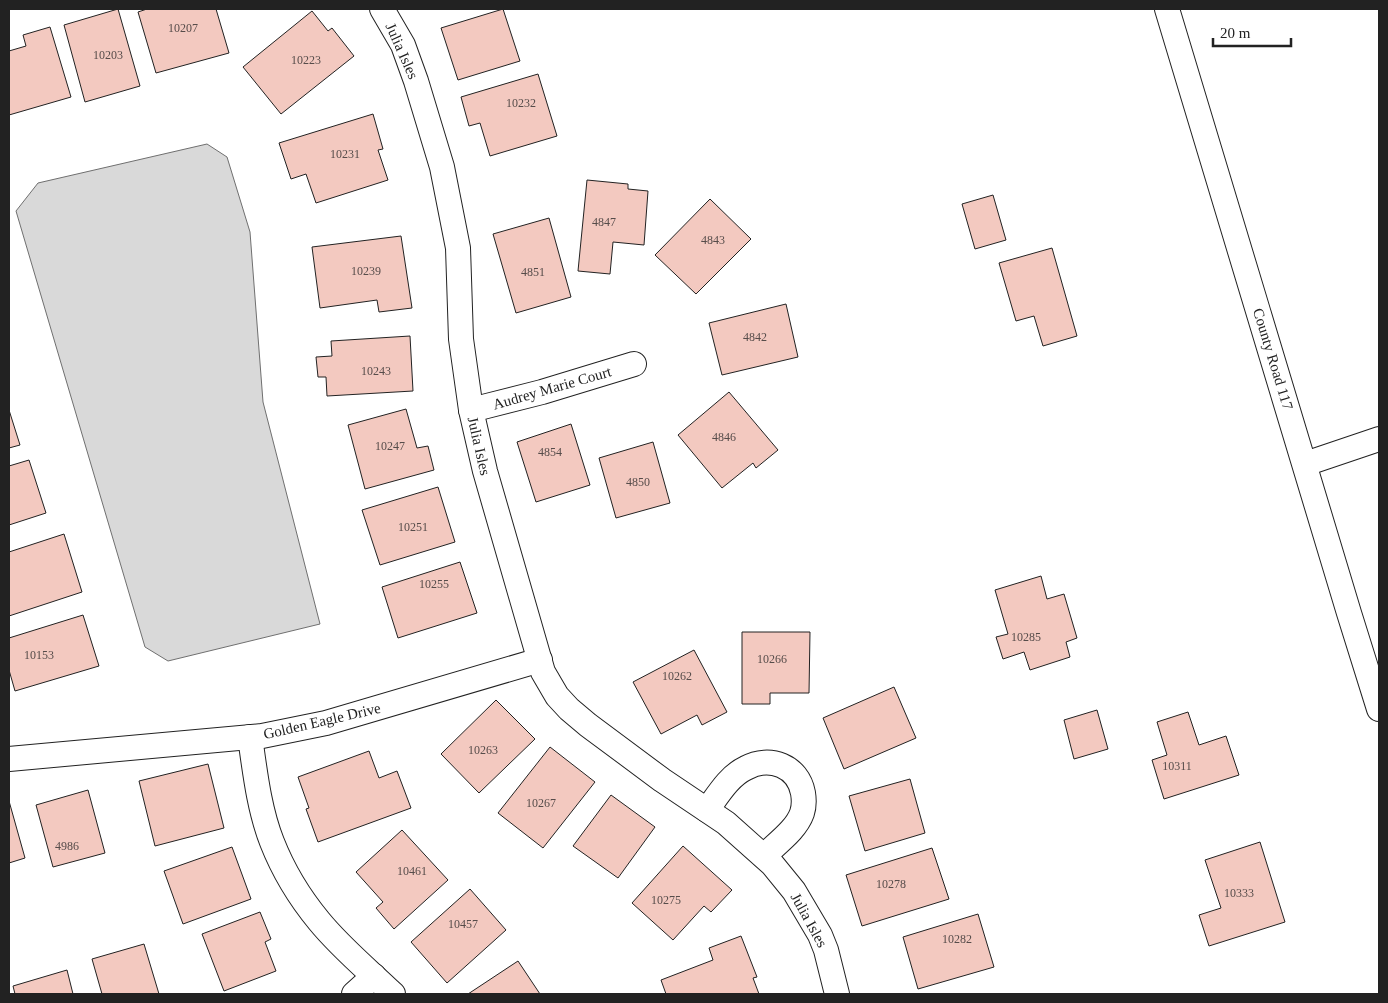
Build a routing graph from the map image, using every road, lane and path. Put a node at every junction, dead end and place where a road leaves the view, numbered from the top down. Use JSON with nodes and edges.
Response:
{"nodes":[{"id":1,"x":382,"y":9,"type":"edge"},
{"id":2,"x":1167,"y":9,"type":"edge"},
{"id":3,"x":634,"y":364,"type":"dead end"},
{"id":4,"x":471,"y":410,"type":"junction"},
{"id":5,"x":1379,"y":439,"type":"edge"},
{"id":6,"x":1305,"y":464,"type":"junction"},
{"id":7,"x":540,"y":660,"type":"junction"},
{"id":8,"x":1379,"y":709,"type":"edge"},
{"id":9,"x":250,"y":737,"type":"junction"},
{"id":10,"x":9,"y":759,"type":"edge"},
{"id":11,"x":707,"y":810,"type":"junction"},
{"id":12,"x":764,"y":856,"type":"junction"},
{"id":13,"x":374,"y":976,"type":"junction"},
{"id":14,"x":354,"y":994,"type":"edge"},
{"id":15,"x":393,"y":994,"type":"edge"},
{"id":16,"x":837,"y":994,"type":"edge"}],
"edges":[{"from":1,"to":4,"type":"street","name":"Julia Isles"},
{"from":2,"to":6,"type":"street","name":"County Road 117"},
{"from":3,"to":4,"type":"street","name":"Audrey Marie Court"},
{"from":4,"to":7,"type":"street","name":"Julia Isles"},
{"from":5,"to":6,"type":"street"},
{"from":6,"to":8,"type":"street","name":"County Road 117"},
{"from":7,"to":9,"type":"street","name":"Golden Eagle Drive"},
{"from":7,"to":11,"type":"street","name":"Julia Isles"},
{"from":9,"to":10,"type":"street","name":"Golden Eagle Drive"},
{"from":9,"to":13,"type":"street"},
{"from":11,"to":12,"type":"street","name":"Julia Isles"},
{"from":11,"to":12,"type":"street"},
{"from":12,"to":16,"type":"street","name":"Julia Isles"},
{"from":13,"to":14,"type":"street"},
{"from":13,"to":15,"type":"street"}]}
